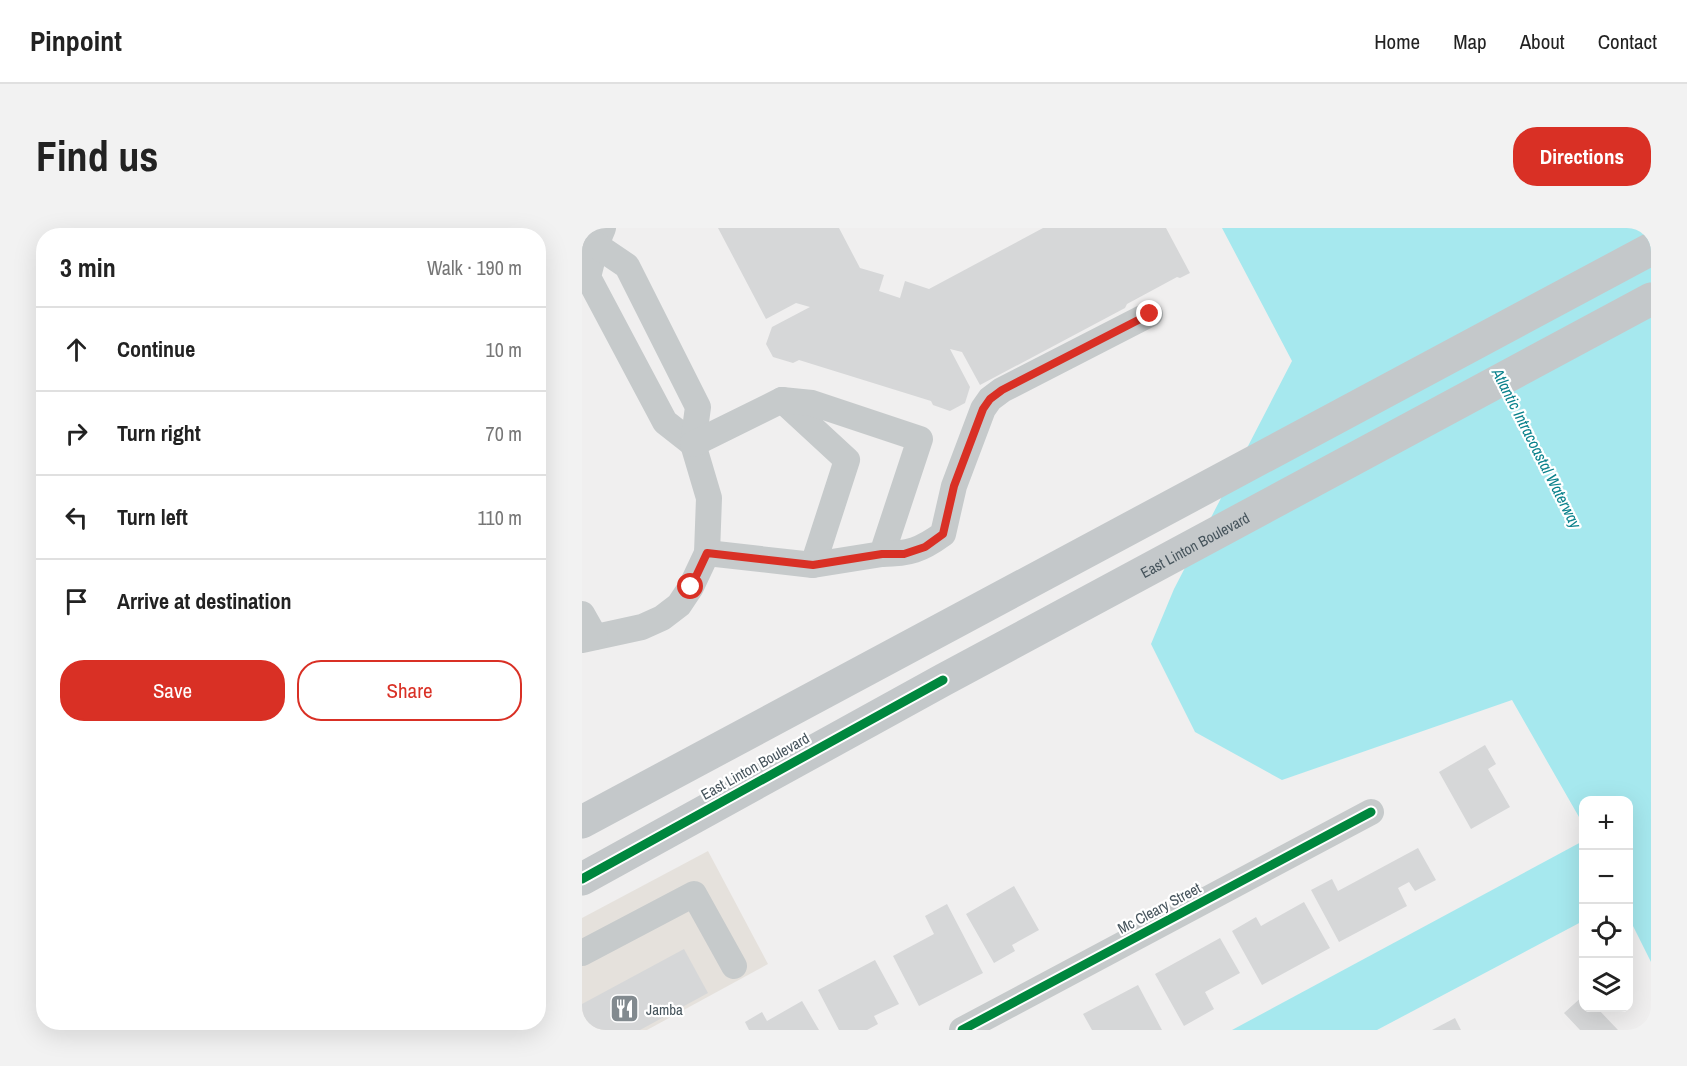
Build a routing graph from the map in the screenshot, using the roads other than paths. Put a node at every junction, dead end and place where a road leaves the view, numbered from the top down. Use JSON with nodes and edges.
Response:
{"nodes":[{"id":1,"x":594,"y":240,"type":"edge"},
{"id":2,"x":1651,"y":249,"type":"edge"},
{"id":3,"x":1651,"y":299,"type":"edge"},
{"id":4,"x":1150,"y":314,"type":"dead end"},
{"id":5,"x":782,"y":400,"type":"junction"},
{"id":6,"x":693,"y":444,"type":"junction"},
{"id":7,"x":707,"y":553,"type":"junction"},
{"id":8,"x":882,"y":554,"type":"junction"},
{"id":9,"x":813,"y":565,"type":"junction"},
{"id":10,"x":582,"y":614,"type":"edge"},
{"id":11,"x":588,"y":638,"type":"edge"},
{"id":12,"x":1371,"y":812,"type":"dead end"},
{"id":13,"x":582,"y":822,"type":"edge"},
{"id":14,"x":582,"y":879,"type":"edge"},
{"id":15,"x":582,"y":953,"type":"edge"},
{"id":16,"x":734,"y":966,"type":"dead end"},
{"id":17,"x":962,"y":1030,"type":"edge"}],
"edges":[{"from":1,"to":6,"type":"street"},
{"from":1,"to":6,"type":"street"},
{"from":2,"to":13,"type":"main road"},
{"from":3,"to":14,"type":"main road","name":"East Linton Boulevard"},
{"from":4,"to":8,"type":"street"},
{"from":5,"to":6,"type":"street"},
{"from":5,"to":8,"type":"street"},
{"from":5,"to":9,"type":"street"},
{"from":6,"to":7,"type":"street"},
{"from":7,"to":9,"type":"street"},
{"from":7,"to":11,"type":"street"},
{"from":8,"to":9,"type":"street"},
{"from":10,"to":11,"type":"street"},
{"from":12,"to":17,"type":"street","name":"Mc Cleary Street"},
{"from":15,"to":16,"type":"street"}]}
